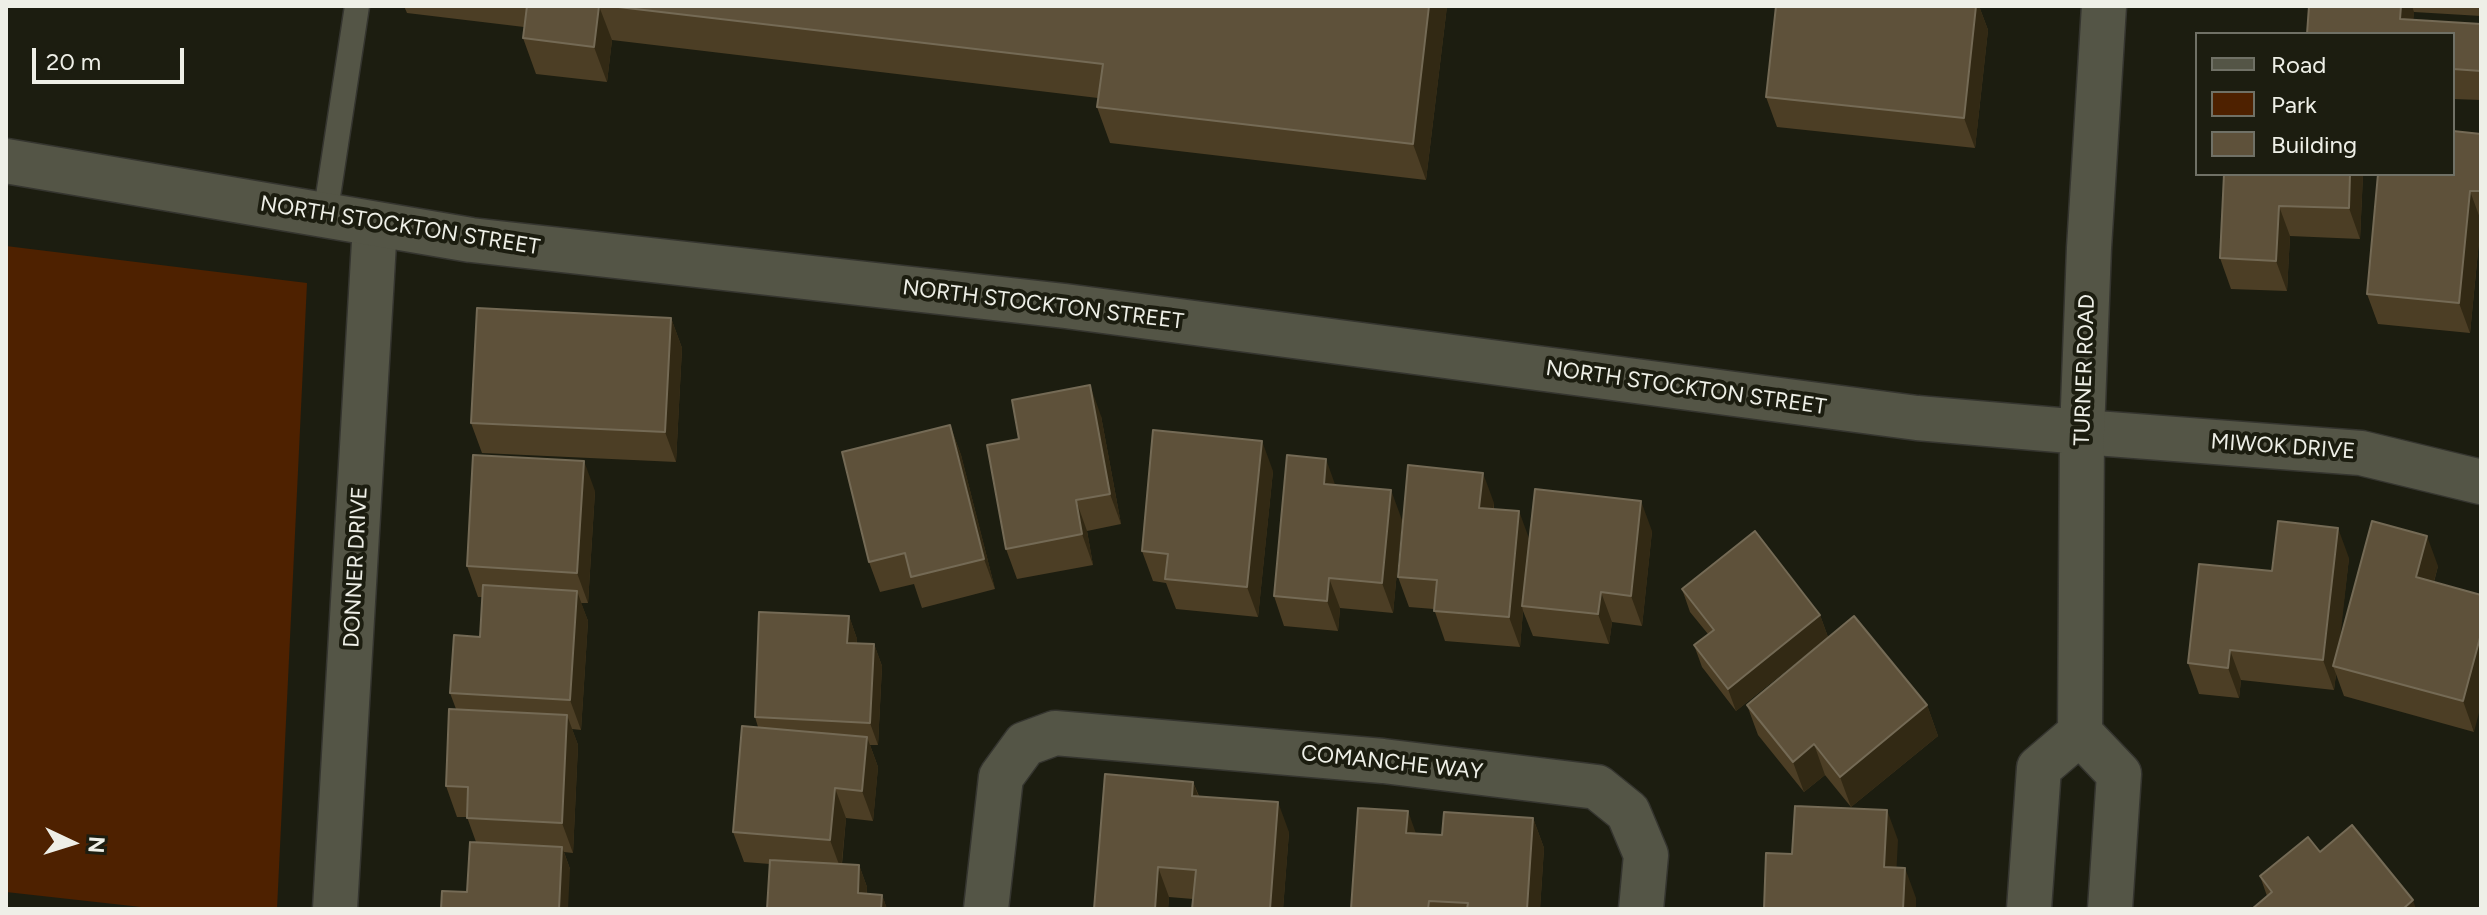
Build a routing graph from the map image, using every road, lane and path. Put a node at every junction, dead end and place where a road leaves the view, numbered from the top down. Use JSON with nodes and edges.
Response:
{"nodes":[{"id":1,"x":357,"y":6,"type":"edge"},
{"id":2,"x":2104,"y":6,"type":"edge"},
{"id":3,"x":6,"y":161,"type":"edge"},
{"id":4,"x":325,"y":216,"type":"junction"},
{"id":5,"x":375,"y":225,"type":"junction"},
{"id":6,"x":2082,"y":432,"type":"junction"},
{"id":7,"x":2481,"y":482,"type":"edge"},
{"id":8,"x":2080,"y":733,"type":"junction"},
{"id":9,"x":335,"y":909,"type":"edge"},
{"id":10,"x":986,"y":909,"type":"edge"},
{"id":11,"x":1641,"y":909,"type":"edge"},
{"id":12,"x":2029,"y":909,"type":"edge"},
{"id":13,"x":2110,"y":909,"type":"edge"}],
"edges":[{"from":1,"to":4,"type":"lane"},
{"from":2,"to":6,"type":"street","name":"TURNER ROAD"},
{"from":3,"to":4,"type":"street","name":"NORTH STOCKTON STREET"},
{"from":4,"to":5,"type":"street","name":"NORTH STOCKTON STREET"},
{"from":5,"to":6,"type":"street","name":"NORTH STOCKTON STREET"},
{"from":5,"to":9,"type":"street","name":"DONNER DRIVE"},
{"from":6,"to":7,"type":"street","name":"MIWOK DRIVE"},
{"from":6,"to":8,"type":"street","name":"TURNER ROAD"},
{"from":8,"to":12,"type":"street"},
{"from":8,"to":13,"type":"street"},
{"from":10,"to":11,"type":"street","name":"COMANCHE WAY"}]}
